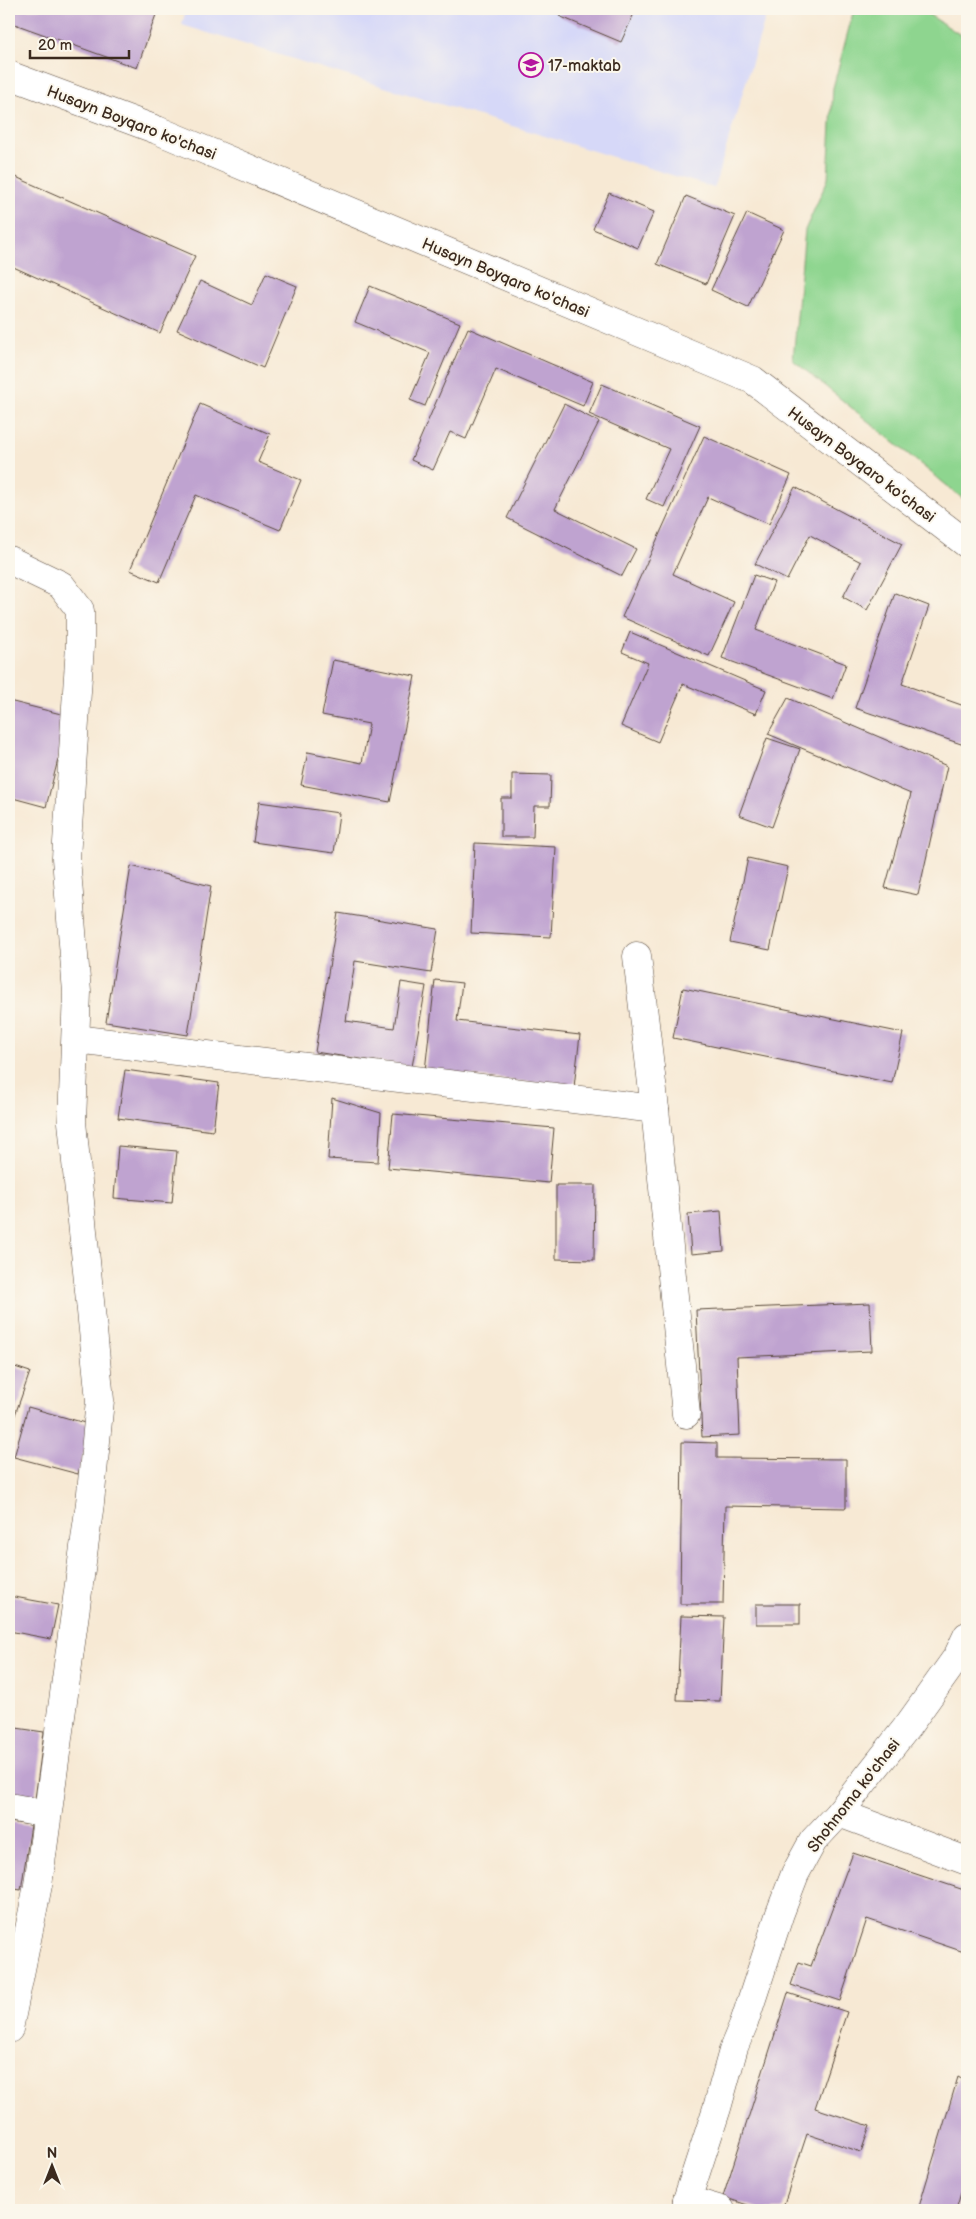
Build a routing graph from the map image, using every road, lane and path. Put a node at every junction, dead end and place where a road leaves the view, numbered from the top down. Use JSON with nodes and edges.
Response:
{"nodes":[{"id":1,"x":9,"y":75,"type":"edge"},
{"id":2,"x":967,"y":544,"type":"edge"},
{"id":3,"x":9,"y":560,"type":"edge"},
{"id":4,"x":637,"y":956,"type":"dead end"},
{"id":5,"x":76,"y":1039,"type":"junction"},
{"id":6,"x":655,"y":1109,"type":"junction"},
{"id":7,"x":686,"y":1414,"type":"dead end"},
{"id":8,"x":967,"y":1636,"type":"edge"},
{"id":9,"x":9,"y":1808,"type":"edge"},
{"id":10,"x":839,"y":1813,"type":"junction"},
{"id":11,"x":47,"y":1814,"type":"junction"},
{"id":12,"x":967,"y":1861,"type":"edge"},
{"id":13,"x":9,"y":2030,"type":"edge"},
{"id":14,"x":687,"y":2205,"type":"edge"},
{"id":15,"x":721,"y":2210,"type":"edge"}],
"edges":[{"from":1,"to":2,"type":"street","name":"Husayn Boyqaro ko'chasi"},
{"from":3,"to":5,"type":"street"},
{"from":4,"to":6,"type":"street"},
{"from":5,"to":6,"type":"street"},
{"from":5,"to":11,"type":"street"},
{"from":6,"to":7,"type":"street"},
{"from":8,"to":10,"type":"street","name":"Shohnoma ko'chasi"},
{"from":9,"to":11,"type":"street"},
{"from":10,"to":12,"type":"street"},
{"from":10,"to":14,"type":"street","name":"Shohnoma ko'chasi"},
{"from":11,"to":13,"type":"street"},
{"from":14,"to":15,"type":"street"}]}
